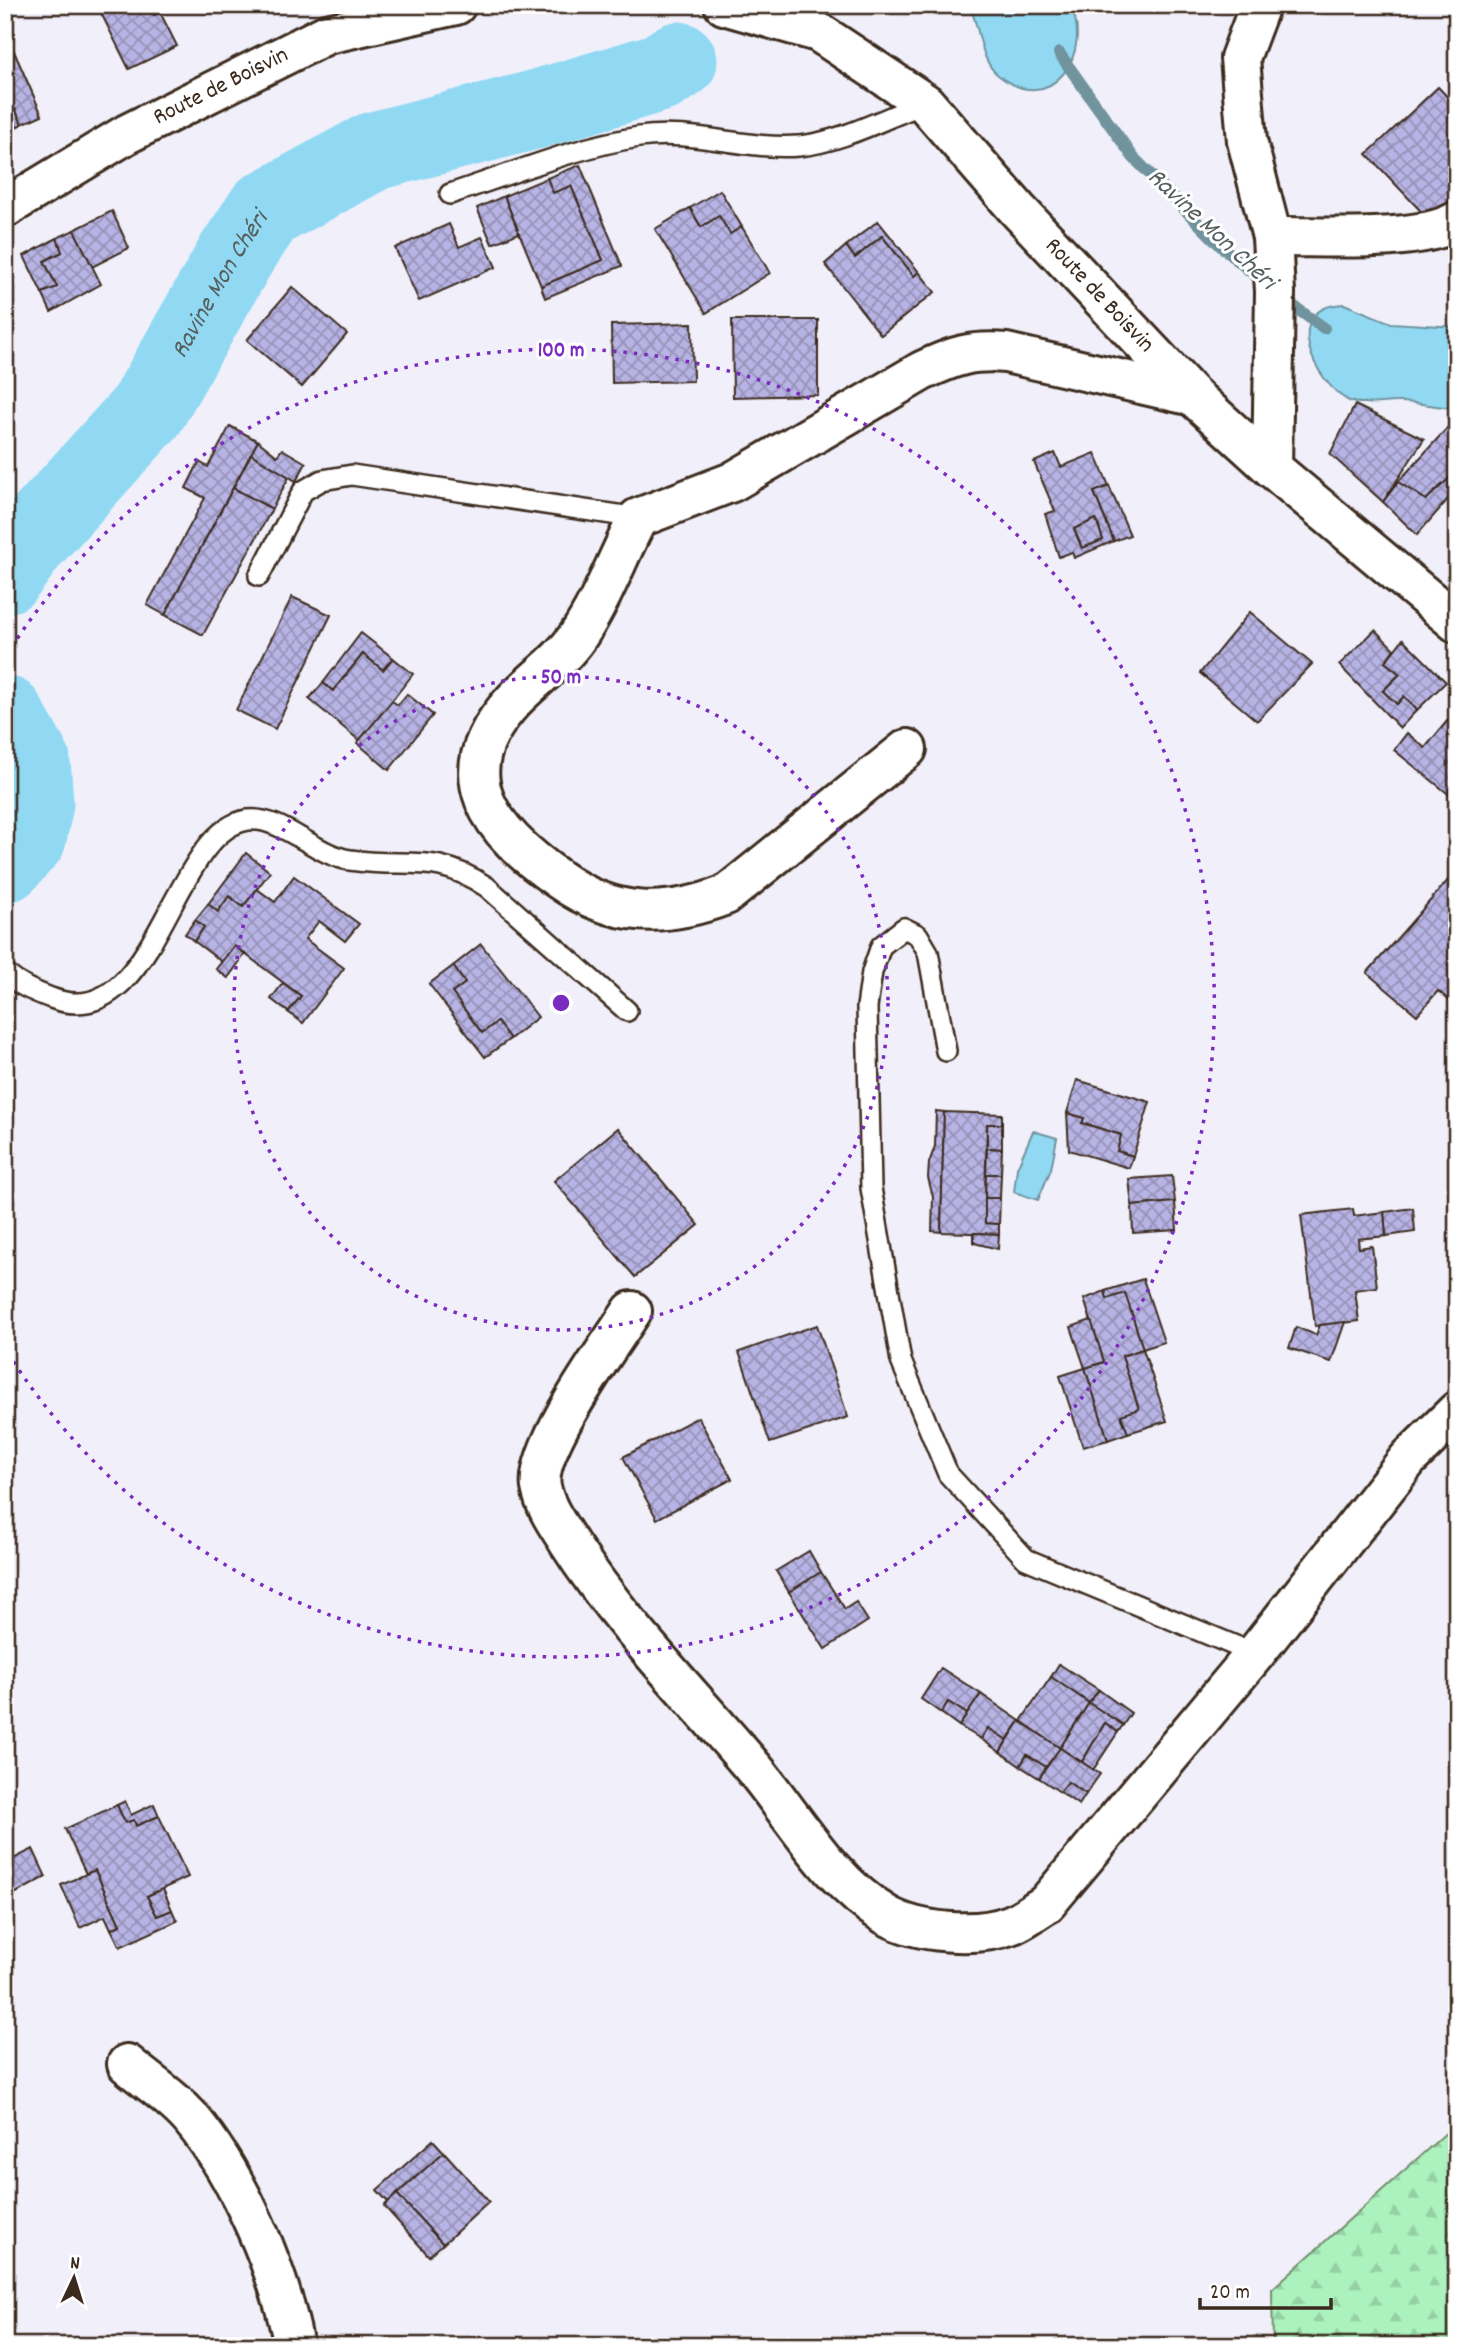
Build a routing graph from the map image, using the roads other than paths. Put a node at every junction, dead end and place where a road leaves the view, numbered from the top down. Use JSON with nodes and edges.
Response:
{"nodes":[{"id":1,"x":724,"y":5,"type":"edge"},
{"id":2,"x":1260,"y":5,"type":"edge"},
{"id":3,"x":441,"y":7,"type":"edge"},
{"id":4,"x":925,"y":103,"type":"junction"},
{"id":5,"x":450,"y":194,"type":"dead end"},
{"id":6,"x":5,"y":208,"type":"edge"},
{"id":7,"x":1457,"y":221,"type":"edge"},
{"id":8,"x":1272,"y":237,"type":"junction"},
{"id":9,"x":1193,"y":396,"type":"junction"},
{"id":10,"x":1272,"y":468,"type":"junction"},
{"id":11,"x":638,"y":518,"type":"junction"},
{"id":12,"x":259,"y":576,"type":"dead end"},
{"id":13,"x":1457,"y":623,"type":"edge"},
{"id":14,"x":907,"y":749,"type":"dead end"},
{"id":15,"x":5,"y":973,"type":"edge"},
{"id":16,"x":626,"y":1011,"type":"dead end"},
{"id":17,"x":946,"y":1051,"type":"dead end"},
{"id":18,"x":632,"y":1311,"type":"dead end"},
{"id":19,"x":1457,"y":1412,"type":"edge"},
{"id":20,"x":1255,"y":1654,"type":"junction"},
{"id":21,"x":127,"y":2064,"type":"dead end"},
{"id":22,"x":295,"y":2346,"type":"edge"}],
"edges":[{"from":1,"to":4,"type":"street","name":"Route de Boisvin"},
{"from":2,"to":8,"type":"street"},
{"from":3,"to":6,"type":"street","name":"Route de Boisvin"},
{"from":4,"to":5,"type":"lane"},
{"from":4,"to":9,"type":"street","name":"Route de Boisvin"},
{"from":7,"to":8,"type":"street"},
{"from":8,"to":10,"type":"street"},
{"from":9,"to":10,"type":"street","name":"Route de Boisvin"},
{"from":9,"to":11,"type":"street"},
{"from":10,"to":13,"type":"street","name":"Route de Boisvin"},
{"from":11,"to":12,"type":"lane"},
{"from":11,"to":14,"type":"street"},
{"from":15,"to":16,"type":"lane"},
{"from":17,"to":20,"type":"lane"},
{"from":18,"to":20,"type":"street"},
{"from":19,"to":20,"type":"street"},
{"from":21,"to":22,"type":"street"}]}
